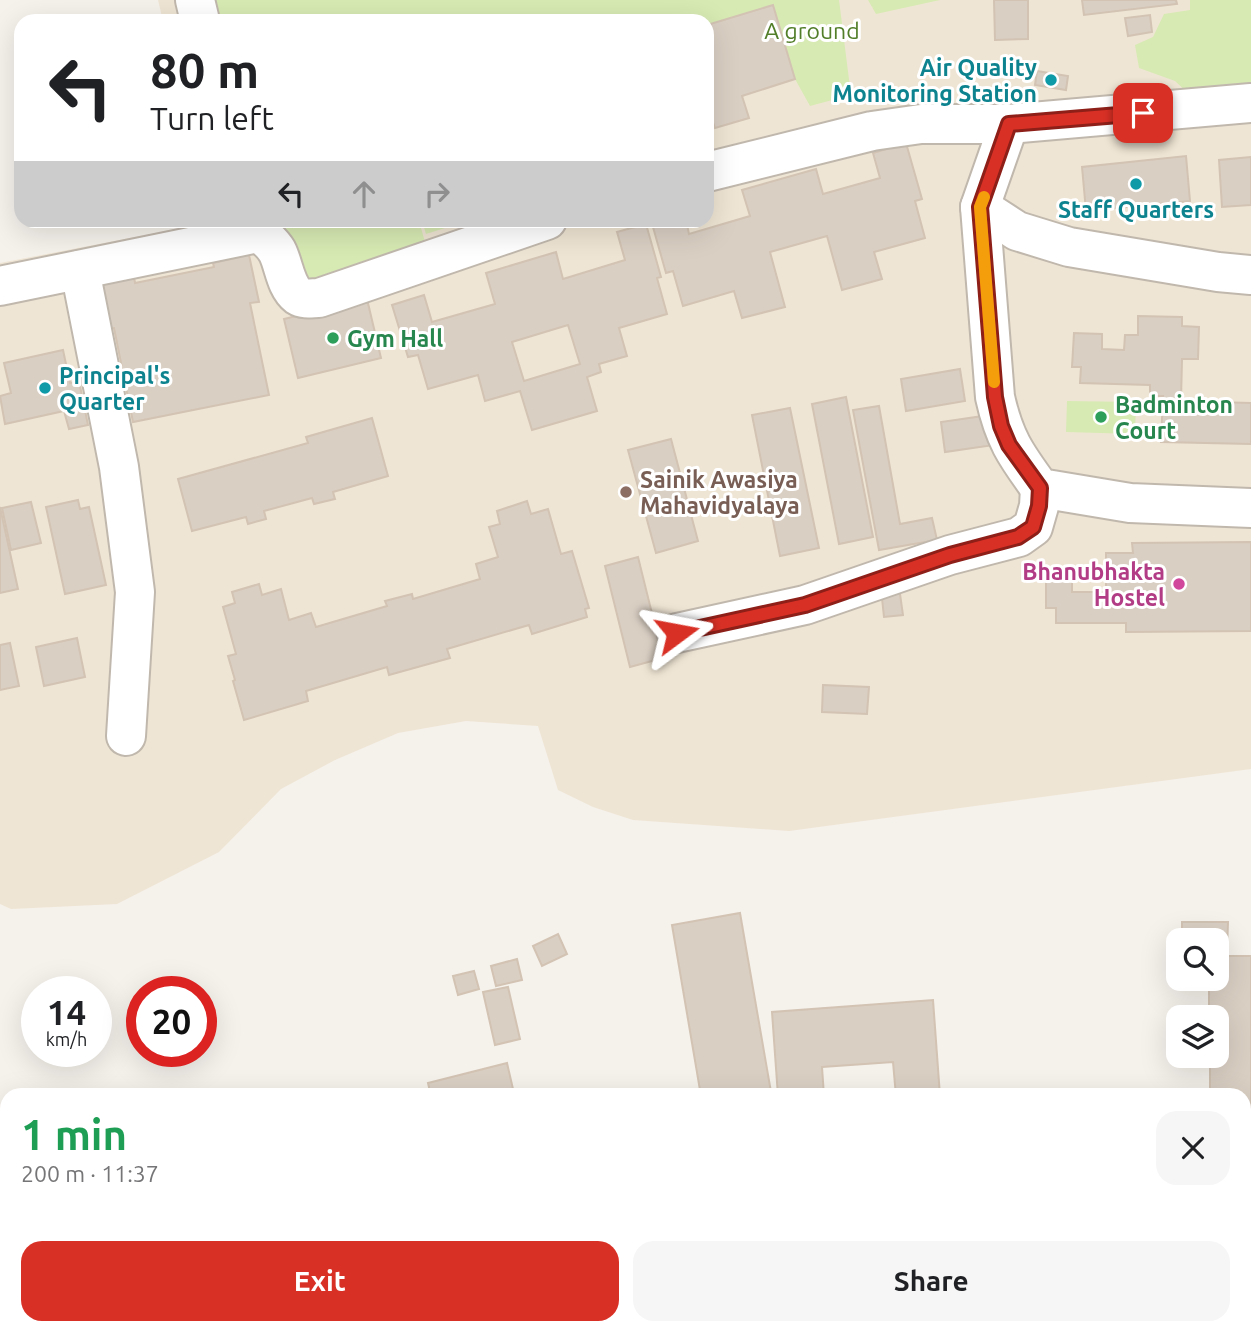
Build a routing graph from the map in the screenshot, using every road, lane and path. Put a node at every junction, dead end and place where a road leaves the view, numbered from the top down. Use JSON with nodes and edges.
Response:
{"nodes":[{"id":1,"x":1251,"y":103,"type":"edge"},
{"id":2,"x":1009,"y":124,"type":"junction"},
{"id":3,"x":714,"y":170,"type":"edge"},
{"id":4,"x":980,"y":207,"type":"junction"},
{"id":5,"x":252,"y":228,"type":"edge"},
{"id":6,"x":257,"y":228,"type":"edge"},
{"id":7,"x":524,"y":228,"type":"edge"},
{"id":8,"x":80,"y":270,"type":"junction"},
{"id":9,"x":1251,"y":275,"type":"edge"},
{"id":10,"x":0,"y":286,"type":"edge"},
{"id":11,"x":1040,"y":488,"type":"junction"},
{"id":12,"x":1251,"y":508,"type":"edge"},
{"id":13,"x":677,"y":633,"type":"dead end"},
{"id":14,"x":126,"y":736,"type":"dead end"}],
"edges":[{"from":1,"to":2,"type":"lane"},
{"from":2,"to":3,"type":"lane"},
{"from":2,"to":4,"type":"lane"},
{"from":4,"to":9,"type":"lane"},
{"from":4,"to":11,"type":"lane"},
{"from":5,"to":8,"type":"lane"},
{"from":6,"to":7,"type":"lane"},
{"from":8,"to":10,"type":"lane"},
{"from":8,"to":14,"type":"lane"},
{"from":11,"to":12,"type":"lane"},
{"from":11,"to":13,"type":"lane"}]}
